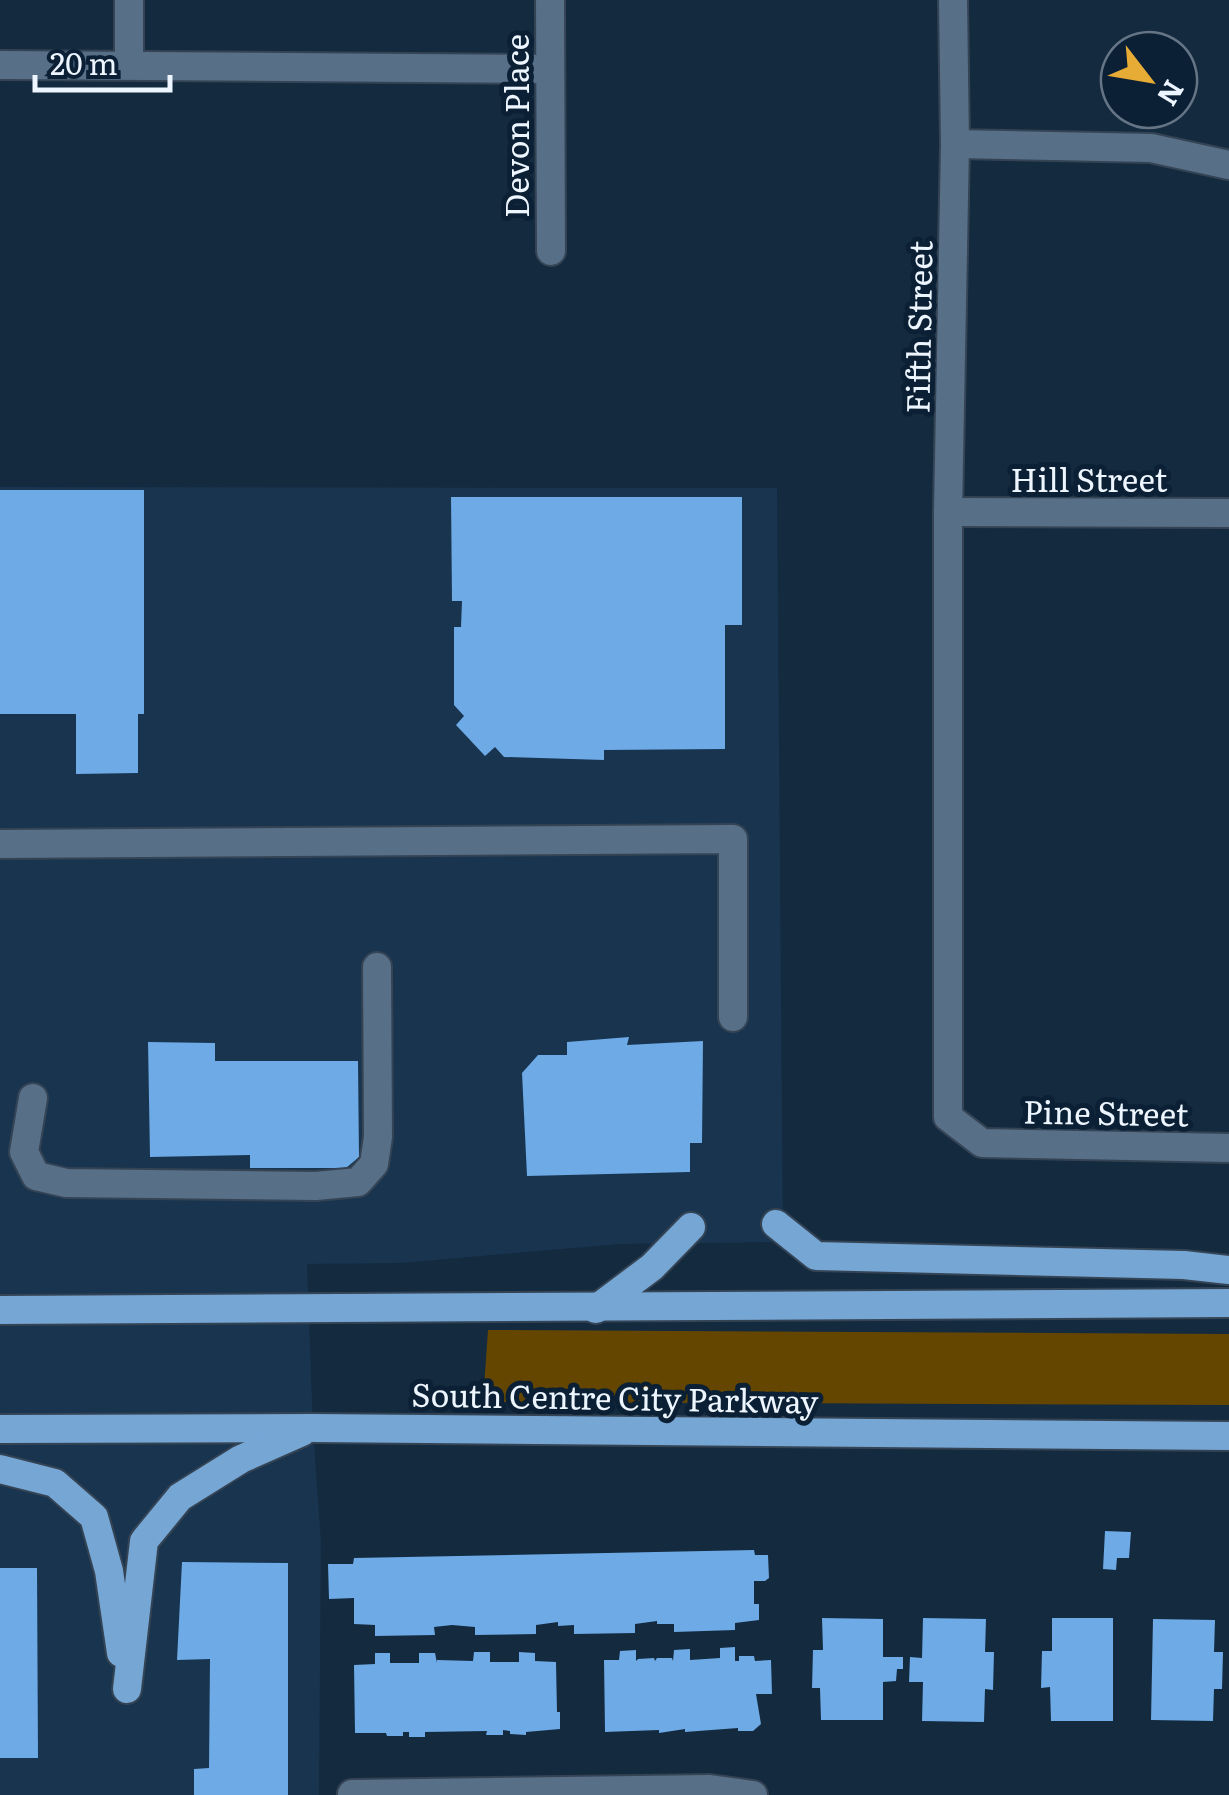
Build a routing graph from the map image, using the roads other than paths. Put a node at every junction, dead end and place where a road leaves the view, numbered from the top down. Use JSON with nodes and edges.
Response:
{"nodes":[{"id":1,"x":129,"y":0,"type":"edge"},
{"id":2,"x":550,"y":0,"type":"edge"},
{"id":3,"x":953,"y":0,"type":"edge"},
{"id":4,"x":0,"y":65,"type":"edge"},
{"id":5,"x":129,"y":65,"type":"junction"},
{"id":6,"x":549,"y":69,"type":"junction"},
{"id":7,"x":955,"y":144,"type":"junction"},
{"id":8,"x":1229,"y":165,"type":"edge"},
{"id":9,"x":550,"y":251,"type":"dead end"},
{"id":10,"x":948,"y":512,"type":"junction"},
{"id":11,"x":1229,"y":513,"type":"edge"},
{"id":12,"x":0,"y":844,"type":"edge"},
{"id":13,"x":378,"y":967,"type":"dead end"},
{"id":14,"x":733,"y":1017,"type":"dead end"},
{"id":15,"x":33,"y":1098,"type":"dead end"},
{"id":16,"x":982,"y":1143,"type":"joint"},
{"id":17,"x":1229,"y":1148,"type":"edge"},
{"id":18,"x":776,"y":1224,"type":"dead end"},
{"id":19,"x":691,"y":1227,"type":"dead end"},
{"id":20,"x":1229,"y":1270,"type":"edge"},
{"id":21,"x":1229,"y":1303,"type":"edge"},
{"id":22,"x":596,"y":1309,"type":"junction"},
{"id":23,"x":0,"y":1310,"type":"edge"},
{"id":24,"x":313,"y":1428,"type":"junction"},
{"id":25,"x":0,"y":1429,"type":"edge"},
{"id":26,"x":1229,"y":1436,"type":"edge"},
{"id":27,"x":0,"y":1469,"type":"edge"},
{"id":28,"x":352,"y":1794,"type":"edge"},
{"id":29,"x":753,"y":1795,"type":"edge"}],
"edges":[{"from":1,"to":5,"type":"street"},
{"from":2,"to":6,"type":"street","name":"Devon Place"},
{"from":3,"to":7,"type":"street","name":"Fifth Street"},
{"from":4,"to":5,"type":"street"},
{"from":5,"to":6,"type":"street"},
{"from":6,"to":9,"type":"street","name":"Devon Place"},
{"from":7,"to":8,"type":"street"},
{"from":7,"to":10,"type":"street","name":"Fifth Street"},
{"from":10,"to":11,"type":"street","name":"Hill Street"},
{"from":10,"to":16,"type":"street","name":"Fifth Street"},
{"from":12,"to":14,"type":"street"},
{"from":13,"to":15,"type":"street"},
{"from":16,"to":17,"type":"street","name":"Pine Street"},
{"from":18,"to":20,"type":"highway"},
{"from":19,"to":22,"type":"highway"},
{"from":21,"to":22,"type":"highway"},
{"from":22,"to":23,"type":"highway"},
{"from":24,"to":25,"type":"highway","name":"South Centre City Parkway"},
{"from":24,"to":26,"type":"highway","name":"South Centre City Parkway"},
{"from":24,"to":27,"type":"highway"},
{"from":28,"to":29,"type":"street"}]}
